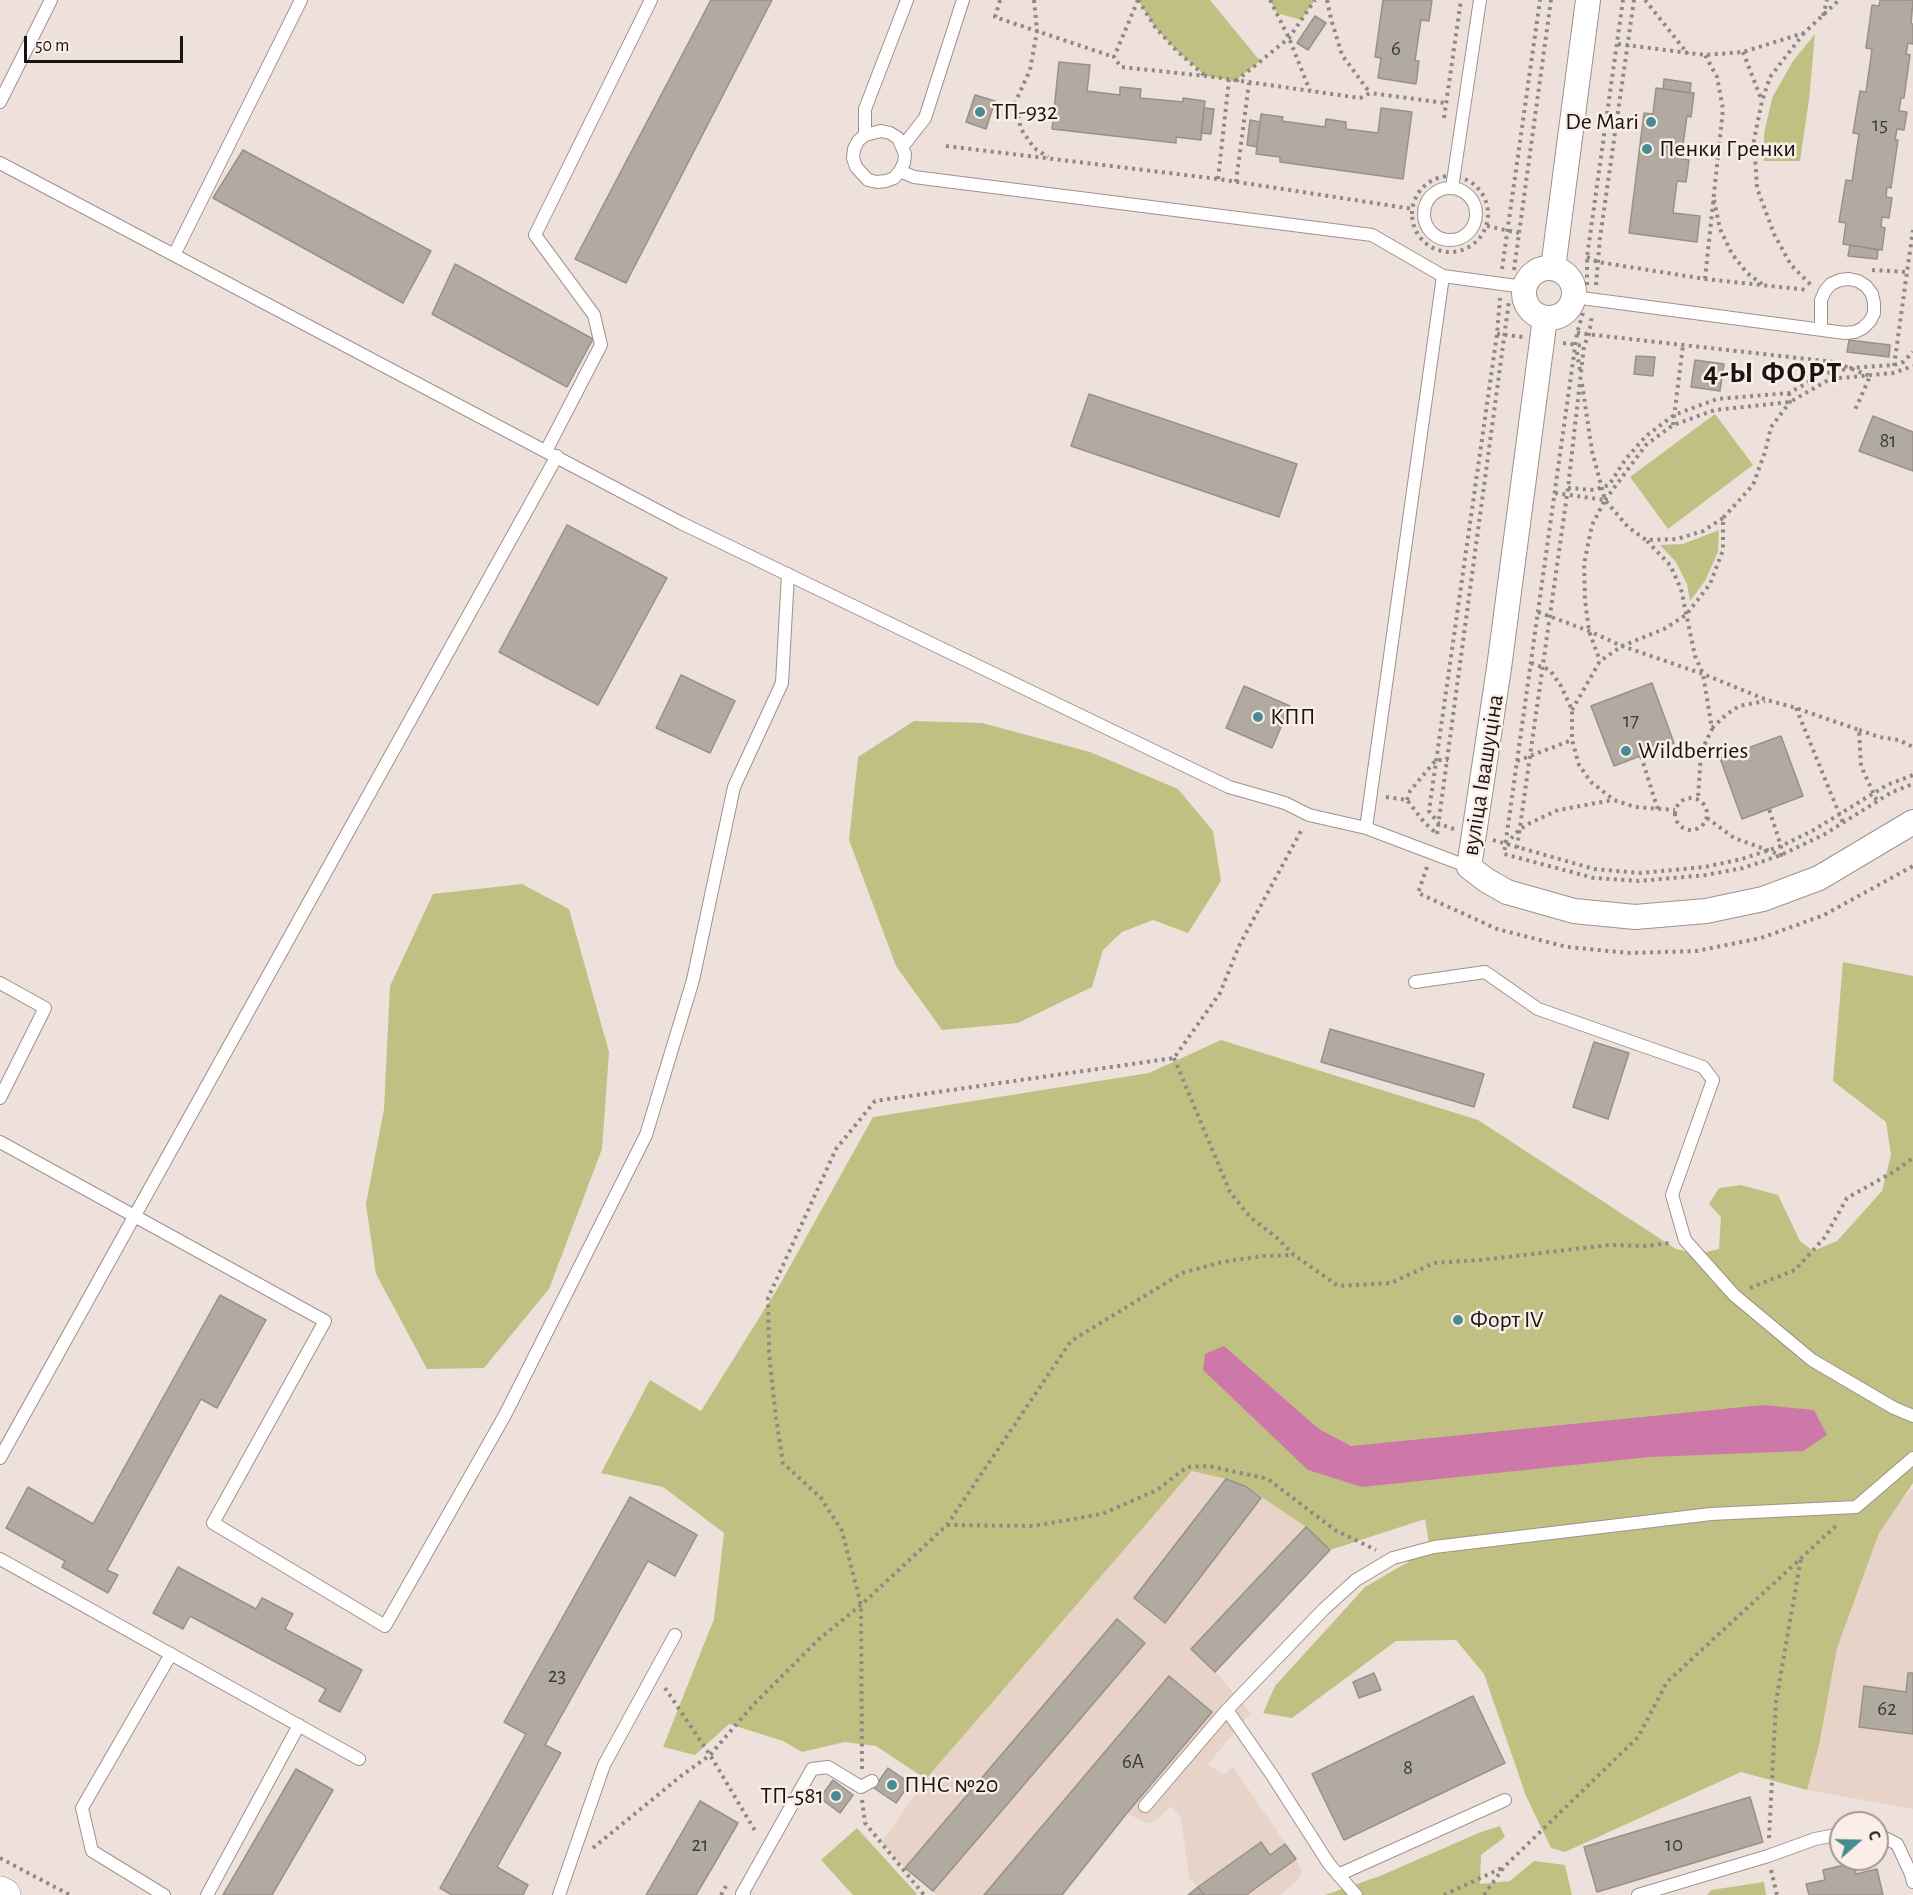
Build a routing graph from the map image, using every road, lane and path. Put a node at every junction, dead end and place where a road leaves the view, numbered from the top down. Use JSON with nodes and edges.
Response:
{"nodes":[{"id":1,"x":51,"y":0,"type":"edge"},
{"id":2,"x":301,"y":0,"type":"edge"},
{"id":3,"x":651,"y":0,"type":"edge"},
{"id":4,"x":907,"y":0,"type":"edge"},
{"id":5,"x":963,"y":0,"type":"edge"},
{"id":6,"x":1000,"y":0,"type":"edge"},
{"id":7,"x":1034,"y":0,"type":"edge"},
{"id":8,"x":1138,"y":0,"type":"edge"},
{"id":9,"x":1270,"y":0,"type":"edge"},
{"id":10,"x":1315,"y":0,"type":"edge"},
{"id":11,"x":1328,"y":0,"type":"edge"},
{"id":12,"x":1480,"y":0,"type":"edge"},
{"id":13,"x":1540,"y":0,"type":"edge"},
{"id":14,"x":1551,"y":0,"type":"edge"},
{"id":15,"x":1588,"y":0,"type":"edge"},
{"id":16,"x":1623,"y":0,"type":"edge"},
{"id":17,"x":1634,"y":0,"type":"edge"},
{"id":18,"x":1645,"y":0,"type":"edge"},
{"id":19,"x":1827,"y":0,"type":"edge"},
{"id":20,"x":1839,"y":0,"type":"edge"},
{"id":21,"x":1823,"y":16,"type":"junction"},
{"id":22,"x":1037,"y":31,"type":"junction"},
{"id":23,"x":1804,"y":33,"type":"junction"},
{"id":24,"x":1289,"y":38,"type":"junction"},
{"id":25,"x":1618,"y":44,"type":"junction"},
{"id":26,"x":1628,"y":45,"type":"junction"},
{"id":27,"x":1743,"y":52,"type":"junction"},
{"id":28,"x":1688,"y":54,"type":"junction"},
{"id":29,"x":1705,"y":55,"type":"junction"},
{"id":30,"x":1114,"y":57,"type":"junction"},
{"id":31,"x":1206,"y":76,"type":"junction"},
{"id":32,"x":1229,"y":80,"type":"junction"},
{"id":33,"x":1235,"y":81,"type":"junction"},
{"id":34,"x":1249,"y":83,"type":"junction"},
{"id":35,"x":1310,"y":92,"type":"junction"},
{"id":36,"x":1370,"y":93,"type":"junction"},
{"id":37,"x":1761,"y":101,"type":"junction"},
{"id":38,"x":0,"y":102,"type":"edge"},
{"id":39,"x":1445,"y":103,"type":"dead end"},
{"id":40,"x":865,"y":135,"type":"junction"},
{"id":41,"x":903,"y":146,"type":"junction"},
{"id":42,"x":946,"y":146,"type":"dead end"},
{"id":43,"x":1050,"y":159,"type":"junction"},
{"id":44,"x":0,"y":163,"type":"edge"},
{"id":45,"x":900,"y":171,"type":"junction"},
{"id":46,"x":1218,"y":179,"type":"junction"},
{"id":47,"x":1453,"y":181,"type":"junction"},
{"id":48,"x":1236,"y":182,"type":"junction"},
{"id":49,"x":1713,"y":196,"type":"junction"},
{"id":50,"x":1413,"y":209,"type":"junction"},
{"id":51,"x":1487,"y":226,"type":"junction"},
{"id":52,"x":1508,"y":229,"type":"junction"},
{"id":53,"x":1913,"y":230,"type":"edge"},
{"id":54,"x":1518,"y":232,"type":"junction"},
{"id":55,"x":174,"y":255,"type":"junction"},
{"id":56,"x":1587,"y":257,"type":"junction"},
{"id":57,"x":1598,"y":262,"type":"junction"},
{"id":58,"x":1553,"y":267,"type":"junction"},
{"id":59,"x":1863,"y":269,"type":"dead end"},
{"id":60,"x":1907,"y":272,"type":"junction"},
{"id":61,"x":1443,"y":276,"type":"junction"},
{"id":62,"x":1705,"y":279,"type":"junction"},
{"id":63,"x":1512,"y":285,"type":"junction"},
{"id":64,"x":1763,"y":285,"type":"junction"},
{"id":65,"x":1585,"y":298,"type":"junction"},
{"id":66,"x":1545,"y":318,"type":"junction"},
{"id":67,"x":1821,"y":330,"type":"junction"},
{"id":68,"x":1577,"y":333,"type":"junction"},
{"id":69,"x":1589,"y":334,"type":"junction"},
{"id":70,"x":1576,"y":345,"type":"junction"},
{"id":71,"x":1683,"y":345,"type":"junction"},
{"id":72,"x":1913,"y":352,"type":"edge"},
{"id":73,"x":1894,"y":365,"type":"junction"},
{"id":74,"x":1913,"y":366,"type":"edge"},
{"id":75,"x":1851,"y":368,"type":"junction"},
{"id":76,"x":1893,"y":373,"type":"junction"},
{"id":77,"x":1870,"y":376,"type":"junction"},
{"id":78,"x":1581,"y":379,"type":"junction"},
{"id":79,"x":1789,"y":393,"type":"junction"},
{"id":80,"x":1790,"y":402,"type":"junction"},
{"id":81,"x":1855,"y":410,"type":"dead end"},
{"id":82,"x":1674,"y":415,"type":"junction"},
{"id":83,"x":1673,"y":425,"type":"junction"},
{"id":84,"x":552,"y":454,"type":"junction"},
{"id":85,"x":1568,"y":488,"type":"junction"},
{"id":86,"x":1602,"y":489,"type":"junction"},
{"id":87,"x":1555,"y":493,"type":"junction"},
{"id":88,"x":1567,"y":494,"type":"junction"},
{"id":89,"x":1605,"y":500,"type":"junction"},
{"id":90,"x":1723,"y":518,"type":"junction"},
{"id":91,"x":1646,"y":540,"type":"junction"},
{"id":92,"x":788,"y":574,"type":"junction"},
{"id":93,"x":1538,"y":612,"type":"junction"},
{"id":94,"x":1686,"y":615,"type":"junction"},
{"id":95,"x":1549,"y":617,"type":"junction"},
{"id":96,"x":1589,"y":631,"type":"junction"},
{"id":97,"x":1622,"y":646,"type":"junction"},
{"id":98,"x":1600,"y":661,"type":"junction"},
{"id":99,"x":1531,"y":663,"type":"junction"},
{"id":100,"x":1542,"y":666,"type":"junction"},
{"id":101,"x":1703,"y":675,"type":"junction"},
{"id":102,"x":1767,"y":700,"type":"junction"},
{"id":103,"x":1796,"y":708,"type":"junction"},
{"id":104,"x":1572,"y":710,"type":"junction"},
{"id":105,"x":1712,"y":729,"type":"junction"},
{"id":106,"x":1858,"y":730,"type":"junction"},
{"id":107,"x":1572,"y":740,"type":"junction"},
{"id":108,"x":1913,"y":747,"type":"edge"},
{"id":109,"x":1530,"y":756,"type":"junction"},
{"id":110,"x":1641,"y":756,"type":"dead end"},
{"id":111,"x":1436,"y":760,"type":"junction"},
{"id":112,"x":1448,"y":760,"type":"junction"},
{"id":113,"x":1517,"y":761,"type":"junction"},
{"id":114,"x":1913,"y":775,"type":"edge"},
{"id":115,"x":1913,"y":784,"type":"edge"},
{"id":116,"x":1872,"y":794,"type":"junction"},
{"id":117,"x":1698,"y":799,"type":"junction"},
{"id":118,"x":1407,"y":800,"type":"dead end"},
{"id":119,"x":1614,"y":800,"type":"junction"},
{"id":120,"x":1877,"y":801,"type":"junction"},
{"id":121,"x":1769,"y":809,"type":"dead end"},
{"id":122,"x":1658,"y":810,"type":"junction"},
{"id":123,"x":1675,"y":810,"type":"junction"},
{"id":124,"x":1839,"y":814,"type":"junction"},
{"id":125,"x":1309,"y":815,"type":"junction"},
{"id":126,"x":1707,"y":818,"type":"junction"},
{"id":127,"x":1913,"y":822,"type":"edge"},
{"id":128,"x":1843,"y":823,"type":"junction"},
{"id":129,"x":1439,"y":824,"type":"junction"},
{"id":130,"x":1366,"y":828,"type":"junction"},
{"id":131,"x":1519,"y":830,"type":"junction"},
{"id":132,"x":1437,"y":834,"type":"dead end"},
{"id":133,"x":1506,"y":844,"type":"junction"},
{"id":134,"x":1781,"y":846,"type":"junction"},
{"id":135,"x":1517,"y":848,"type":"junction"},
{"id":136,"x":1768,"y":851,"type":"junction"},
{"id":137,"x":1781,"y":855,"type":"junction"},
{"id":138,"x":1469,"y":867,"type":"junction"},
{"id":139,"x":1415,"y":982,"type":"dead end"},
{"id":140,"x":0,"y":983,"type":"edge"},
{"id":141,"x":1174,"y":1058,"type":"junction"},
{"id":142,"x":0,"y":1098,"type":"edge"},
{"id":143,"x":0,"y":1142,"type":"edge"},
{"id":144,"x":1913,"y":1158,"type":"edge"},
{"id":145,"x":134,"y":1217,"type":"junction"},
{"id":146,"x":1685,"y":1240,"type":"junction"},
{"id":147,"x":1294,"y":1255,"type":"junction"},
{"id":148,"x":1734,"y":1295,"type":"junction"},
{"id":149,"x":1913,"y":1416,"type":"edge"},
{"id":150,"x":0,"y":1458,"type":"edge"},
{"id":151,"x":1913,"y":1458,"type":"edge"},
{"id":152,"x":1856,"y":1507,"type":"junction"},
{"id":153,"x":946,"y":1525,"type":"junction"},
{"id":154,"x":1393,"y":1558,"type":"junction"},
{"id":155,"x":1801,"y":1558,"type":"junction"},
{"id":156,"x":0,"y":1559,"type":"edge"},
{"id":157,"x":861,"y":1605,"type":"junction"},
{"id":158,"x":675,"y":1635,"type":"dead end"},
{"id":159,"x":171,"y":1654,"type":"junction"},
{"id":160,"x":654,"y":1672,"type":"junction"},
{"id":161,"x":1227,"y":1710,"type":"junction"},
{"id":162,"x":300,"y":1725,"type":"junction"},
{"id":163,"x":710,"y":1755,"type":"junction"},
{"id":164,"x":359,"y":1758,"type":"dead end"},
{"id":165,"x":866,"y":1784,"type":"junction"},
{"id":166,"x":1505,"y":1800,"type":"dead end"},
{"id":167,"x":1145,"y":1806,"type":"dead end"},
{"id":168,"x":1829,"y":1836,"type":"edge"},
{"id":169,"x":1889,"y":1840,"type":"edge"},
{"id":170,"x":766,"y":1850,"type":"junction"},
{"id":171,"x":1768,"y":1856,"type":"junction"},
{"id":172,"x":0,"y":1858,"type":"edge"},
{"id":173,"x":1504,"y":1867,"type":"junction"},
{"id":174,"x":567,"y":1869,"type":"junction"},
{"id":175,"x":1338,"y":1875,"type":"junction"},
{"id":176,"x":1913,"y":1882,"type":"edge"},
{"id":177,"x":70,"y":1895,"type":"edge"},
{"id":178,"x":164,"y":1895,"type":"edge"},
{"id":179,"x":207,"y":1895,"type":"edge"},
{"id":180,"x":559,"y":1895,"type":"edge"},
{"id":181,"x":744,"y":1895,"type":"edge"},
{"id":182,"x":924,"y":1895,"type":"edge"},
{"id":183,"x":1356,"y":1895,"type":"edge"},
{"id":184,"x":1444,"y":1895,"type":"edge"},
{"id":185,"x":1484,"y":1895,"type":"edge"},
{"id":186,"x":1638,"y":1895,"type":"edge"},
{"id":187,"x":1777,"y":1895,"type":"edge"}],
"edges":[{"from":1,"to":38,"type":"lane"},
{"from":2,"to":55,"type":"lane"},
{"from":3,"to":84,"type":"lane"},
{"from":4,"to":40,"type":"lane"},
{"from":5,"to":41,"type":"lane"},
{"from":6,"to":22,"type":"path"},
{"from":7,"to":22,"type":"path"},
{"from":8,"to":30,"type":"path"},
{"from":8,"to":31,"type":"path"},
{"from":9,"to":24,"type":"path"},
{"from":10,"to":24,"type":"path"},
{"from":11,"to":36,"type":"path"},
{"from":12,"to":47,"type":"lane"},
{"from":13,"to":52,"type":"path"},
{"from":14,"to":54,"type":"path"},
{"from":15,"to":58,"type":"street"},
{"from":16,"to":25,"type":"path"},
{"from":17,"to":26,"type":"path"},
{"from":18,"to":28,"type":"path"},
{"from":19,"to":21,"type":"path"},
{"from":20,"to":21,"type":"path"},
{"from":21,"to":23,"type":"path"},
{"from":22,"to":30,"type":"path"},
{"from":22,"to":43,"type":"path"},
{"from":23,"to":27,"type":"path"},
{"from":23,"to":37,"type":"path"},
{"from":24,"to":33,"type":"path"},
{"from":24,"to":35,"type":"path"},
{"from":25,"to":26,"type":"path"},
{"from":25,"to":56,"type":"path"},
{"from":26,"to":28,"type":"path"},
{"from":26,"to":57,"type":"path"},
{"from":27,"to":29,"type":"path"},
{"from":27,"to":37,"type":"path"},
{"from":28,"to":29,"type":"path"},
{"from":29,"to":49,"type":"path"},
{"from":30,"to":31,"type":"path"},
{"from":31,"to":32,"type":"path"},
{"from":32,"to":33,"type":"path"},
{"from":32,"to":46,"type":"path"},
{"from":33,"to":34,"type":"path"},
{"from":34,"to":35,"type":"path"},
{"from":34,"to":48,"type":"path"},
{"from":35,"to":36,"type":"path"},
{"from":36,"to":39,"type":"path"},
{"from":37,"to":64,"type":"path"},
{"from":40,"to":41,"type":"lane"},
{"from":40,"to":45,"type":"lane"},
{"from":41,"to":45,"type":"lane"},
{"from":42,"to":43,"type":"path"},
{"from":43,"to":46,"type":"path"},
{"from":44,"to":55,"type":"lane"},
{"from":45,"to":61,"type":"lane"},
{"from":46,"to":48,"type":"path"},
{"from":47,"to":47,"type":"lane"},
{"from":47,"to":50,"type":"path"},
{"from":47,"to":51,"type":"path"},
{"from":48,"to":50,"type":"path"},
{"from":49,"to":62,"type":"path"},
{"from":49,"to":64,"type":"path"},
{"from":50,"to":51,"type":"path"},
{"from":51,"to":52,"type":"path"},
{"from":52,"to":54,"type":"path"},
{"from":52,"to":63,"type":"path"},
{"from":53,"to":60,"type":"path"},
{"from":54,"to":63,"type":"path"},
{"from":55,"to":84,"type":"lane"},
{"from":56,"to":57,"type":"path"},
{"from":56,"to":65,"type":"path"},
{"from":57,"to":62,"type":"path"},
{"from":57,"to":65,"type":"path"},
{"from":58,"to":63,"type":"street"},
{"from":58,"to":65,"type":"street"},
{"from":59,"to":60,"type":"path"},
{"from":60,"to":73,"type":"path"},
{"from":61,"to":63,"type":"lane"},
{"from":61,"to":130,"type":"lane"},
{"from":62,"to":64,"type":"path"},
{"from":63,"to":66,"type":"street"},
{"from":63,"to":111,"type":"path"},
{"from":63,"to":112,"type":"path"},
{"from":65,"to":66,"type":"street"},
{"from":65,"to":67,"type":"lane"},
{"from":65,"to":68,"type":"path"},
{"from":65,"to":69,"type":"path"},
{"from":66,"to":138,"type":"street","name":"вуліца Івашуціна"},
{"from":67,"to":67,"type":"lane"},
{"from":68,"to":69,"type":"path"},
{"from":68,"to":70,"type":"path"},
{"from":69,"to":71,"type":"path"},
{"from":69,"to":78,"type":"path"},
{"from":70,"to":78,"type":"path"},
{"from":70,"to":87,"type":"path"},
{"from":71,"to":75,"type":"path"},
{"from":71,"to":82,"type":"path"},
{"from":72,"to":73,"type":"path"},
{"from":73,"to":75,"type":"path"},
{"from":73,"to":76,"type":"path"},
{"from":74,"to":76,"type":"path"},
{"from":75,"to":77,"type":"path"},
{"from":75,"to":79,"type":"path"},
{"from":76,"to":77,"type":"path"},
{"from":77,"to":80,"type":"path"},
{"from":77,"to":81,"type":"path"},
{"from":78,"to":85,"type":"path"},
{"from":78,"to":86,"type":"path"},
{"from":79,"to":80,"type":"path"},
{"from":79,"to":82,"type":"path"},
{"from":80,"to":83,"type":"path"},
{"from":80,"to":90,"type":"path"},
{"from":82,"to":83,"type":"path"},
{"from":82,"to":86,"type":"path"},
{"from":83,"to":89,"type":"path"},
{"from":84,"to":92,"type":"lane"},
{"from":84,"to":145,"type":"lane"},
{"from":85,"to":86,"type":"path"},
{"from":85,"to":88,"type":"path"},
{"from":86,"to":89,"type":"path"},
{"from":87,"to":88,"type":"path"},
{"from":87,"to":93,"type":"path"},
{"from":88,"to":89,"type":"path"},
{"from":88,"to":95,"type":"path"},
{"from":89,"to":91,"type":"path"},
{"from":89,"to":96,"type":"path"},
{"from":90,"to":91,"type":"path"},
{"from":90,"to":94,"type":"path"},
{"from":91,"to":94,"type":"path"},
{"from":92,"to":125,"type":"lane"},
{"from":92,"to":145,"type":"lane"},
{"from":93,"to":95,"type":"path"},
{"from":93,"to":99,"type":"path"},
{"from":94,"to":97,"type":"path"},
{"from":94,"to":101,"type":"path"},
{"from":95,"to":96,"type":"path"},
{"from":95,"to":100,"type":"path"},
{"from":96,"to":97,"type":"path"},
{"from":96,"to":98,"type":"path"},
{"from":97,"to":98,"type":"path"},
{"from":97,"to":101,"type":"path"},
{"from":98,"to":104,"type":"path"},
{"from":99,"to":100,"type":"path"},
{"from":99,"to":113,"type":"path"},
{"from":100,"to":104,"type":"path"},
{"from":100,"to":109,"type":"path"},
{"from":101,"to":102,"type":"path"},
{"from":101,"to":105,"type":"path"},
{"from":102,"to":103,"type":"path"},
{"from":102,"to":105,"type":"path"},
{"from":103,"to":106,"type":"path"},
{"from":103,"to":124,"type":"path"},
{"from":104,"to":107,"type":"path"},
{"from":105,"to":117,"type":"path"},
{"from":106,"to":108,"type":"path"},
{"from":106,"to":116,"type":"path"},
{"from":107,"to":109,"type":"path"},
{"from":107,"to":119,"type":"path"},
{"from":109,"to":113,"type":"path"},
{"from":109,"to":131,"type":"path"},
{"from":110,"to":122,"type":"path"},
{"from":111,"to":112,"type":"path"},
{"from":111,"to":118,"type":"path"},
{"from":111,"to":129,"type":"path"},
{"from":112,"to":129,"type":"path"},
{"from":113,"to":133,"type":"path"},
{"from":114,"to":116,"type":"path"},
{"from":115,"to":120,"type":"path"},
{"from":116,"to":120,"type":"path"},
{"from":116,"to":124,"type":"path"},
{"from":117,"to":123,"type":"path"},
{"from":117,"to":126,"type":"path"},
{"from":119,"to":122,"type":"path"},
{"from":119,"to":131,"type":"path"},
{"from":120,"to":128,"type":"path"},
{"from":121,"to":134,"type":"path"},
{"from":122,"to":123,"type":"path"},
{"from":123,"to":126,"type":"path"},
{"from":124,"to":128,"type":"path"},
{"from":124,"to":134,"type":"path"},
{"from":125,"to":130,"type":"lane"},
{"from":125,"to":141,"type":"path"},
{"from":126,"to":136,"type":"path"},
{"from":127,"to":138,"type":"street","name":"вуліца Івашуціна"},
{"from":128,"to":137,"type":"path"},
{"from":129,"to":132,"type":"path"},
{"from":130,"to":138,"type":"lane"},
{"from":131,"to":133,"type":"path"},
{"from":131,"to":135,"type":"path"},
{"from":133,"to":135,"type":"path"},
{"from":133,"to":137,"type":"path"},
{"from":134,"to":136,"type":"path"},
{"from":134,"to":137,"type":"path"},
{"from":135,"to":136,"type":"path"},
{"from":136,"to":137,"type":"path"},
{"from":139,"to":146,"type":"lane"},
{"from":140,"to":142,"type":"lane"},
{"from":141,"to":147,"type":"path"},
{"from":141,"to":157,"type":"path"},
{"from":143,"to":145,"type":"lane"},
{"from":144,"to":148,"type":"path"},
{"from":145,"to":150,"type":"lane"},
{"from":146,"to":147,"type":"path"},
{"from":146,"to":148,"type":"lane"},
{"from":147,"to":153,"type":"path"},
{"from":148,"to":149,"type":"lane"},
{"from":151,"to":152,"type":"lane"},
{"from":152,"to":154,"type":"lane"},
{"from":152,"to":155,"type":"path"},
{"from":153,"to":154,"type":"path"},
{"from":153,"to":157,"type":"path"},
{"from":154,"to":161,"type":"lane"},
{"from":155,"to":171,"type":"path"},
{"from":155,"to":173,"type":"path"},
{"from":156,"to":159,"type":"lane"},
{"from":157,"to":163,"type":"path"},
{"from":157,"to":165,"type":"path"},
{"from":158,"to":160,"type":"lane"},
{"from":159,"to":162,"type":"lane"},
{"from":159,"to":178,"type":"lane"},
{"from":160,"to":163,"type":"path"},
{"from":160,"to":174,"type":"lane"},
{"from":161,"to":167,"type":"lane"},
{"from":161,"to":175,"type":"lane"},
{"from":162,"to":164,"type":"lane"},
{"from":162,"to":179,"type":"lane"},
{"from":163,"to":170,"type":"path"},
{"from":163,"to":174,"type":"path"},
{"from":165,"to":170,"type":"lane"},
{"from":165,"to":182,"type":"path"},
{"from":166,"to":175,"type":"lane"},
{"from":168,"to":171,"type":"lane"},
{"from":169,"to":176,"type":"lane"},
{"from":170,"to":181,"type":"lane"},
{"from":171,"to":186,"type":"lane"},
{"from":171,"to":187,"type":"path"},
{"from":172,"to":177,"type":"path"},
{"from":173,"to":184,"type":"path"},
{"from":173,"to":185,"type":"path"},
{"from":174,"to":180,"type":"lane"},
{"from":175,"to":183,"type":"lane"}]}
